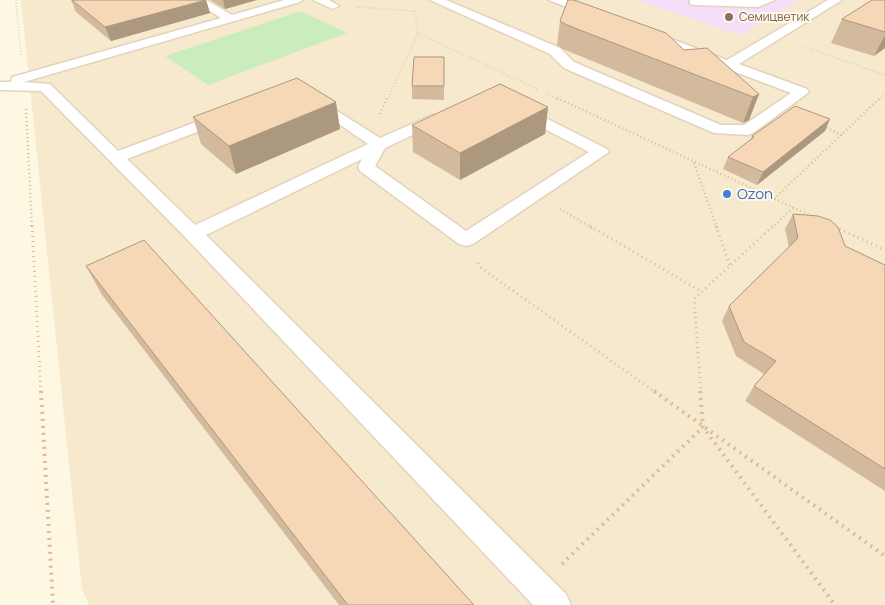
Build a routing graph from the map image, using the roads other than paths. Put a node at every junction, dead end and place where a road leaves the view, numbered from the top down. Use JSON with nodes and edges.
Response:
{"nodes":[{"id":1,"x":198,"y":0,"type":"edge"},
{"id":2,"x":296,"y":0,"type":"edge"},
{"id":3,"x":319,"y":0,"type":"edge"},
{"id":4,"x":436,"y":0,"type":"edge"},
{"id":5,"x":556,"y":0,"type":"edge"},
{"id":6,"x":769,"y":0,"type":"edge"},
{"id":7,"x":836,"y":0,"type":"edge"},
{"id":8,"x":694,"y":2,"type":"dead end"},
{"id":9,"x":333,"y":6,"type":"road end"},
{"id":10,"x":231,"y":19,"type":"junction"},
{"id":11,"x":610,"y":20,"type":"edge"},
{"id":12,"x":637,"y":31,"type":"edge"},
{"id":13,"x":728,"y":65,"type":"junction"},
{"id":14,"x":24,"y":82,"type":"junction"},
{"id":15,"x":0,"y":86,"type":"edge"},
{"id":16,"x":306,"y":95,"type":"edge"},
{"id":17,"x":505,"y":103,"type":"edge"},
{"id":18,"x":452,"y":111,"type":"edge"},
{"id":19,"x":234,"y":113,"type":"edge"},
{"id":20,"x":374,"y":141,"type":"junction"},
{"id":21,"x":116,"y":157,"type":"junction"},
{"id":22,"x":193,"y":234,"type":"junction"},
{"id":23,"x":555,"y":605,"type":"edge"}],
"edges":[{"from":1,"to":10,"type":"lane"},
{"from":2,"to":10,"type":"lane"},
{"from":3,"to":9,"type":"lane"},
{"from":4,"to":13,"type":"lane"},
{"from":5,"to":11,"type":"lane"},
{"from":6,"to":8,"type":"lane"},
{"from":7,"to":13,"type":"lane"},
{"from":10,"to":14,"type":"lane"},
{"from":12,"to":13,"type":"lane"},
{"from":14,"to":15,"type":"lane"},
{"from":14,"to":21,"type":"lane"},
{"from":16,"to":20,"type":"lane"},
{"from":17,"to":20,"type":"lane"},
{"from":18,"to":20,"type":"lane"},
{"from":19,"to":21,"type":"lane"},
{"from":20,"to":22,"type":"lane"},
{"from":21,"to":22,"type":"lane"},
{"from":22,"to":23,"type":"lane"}]}
